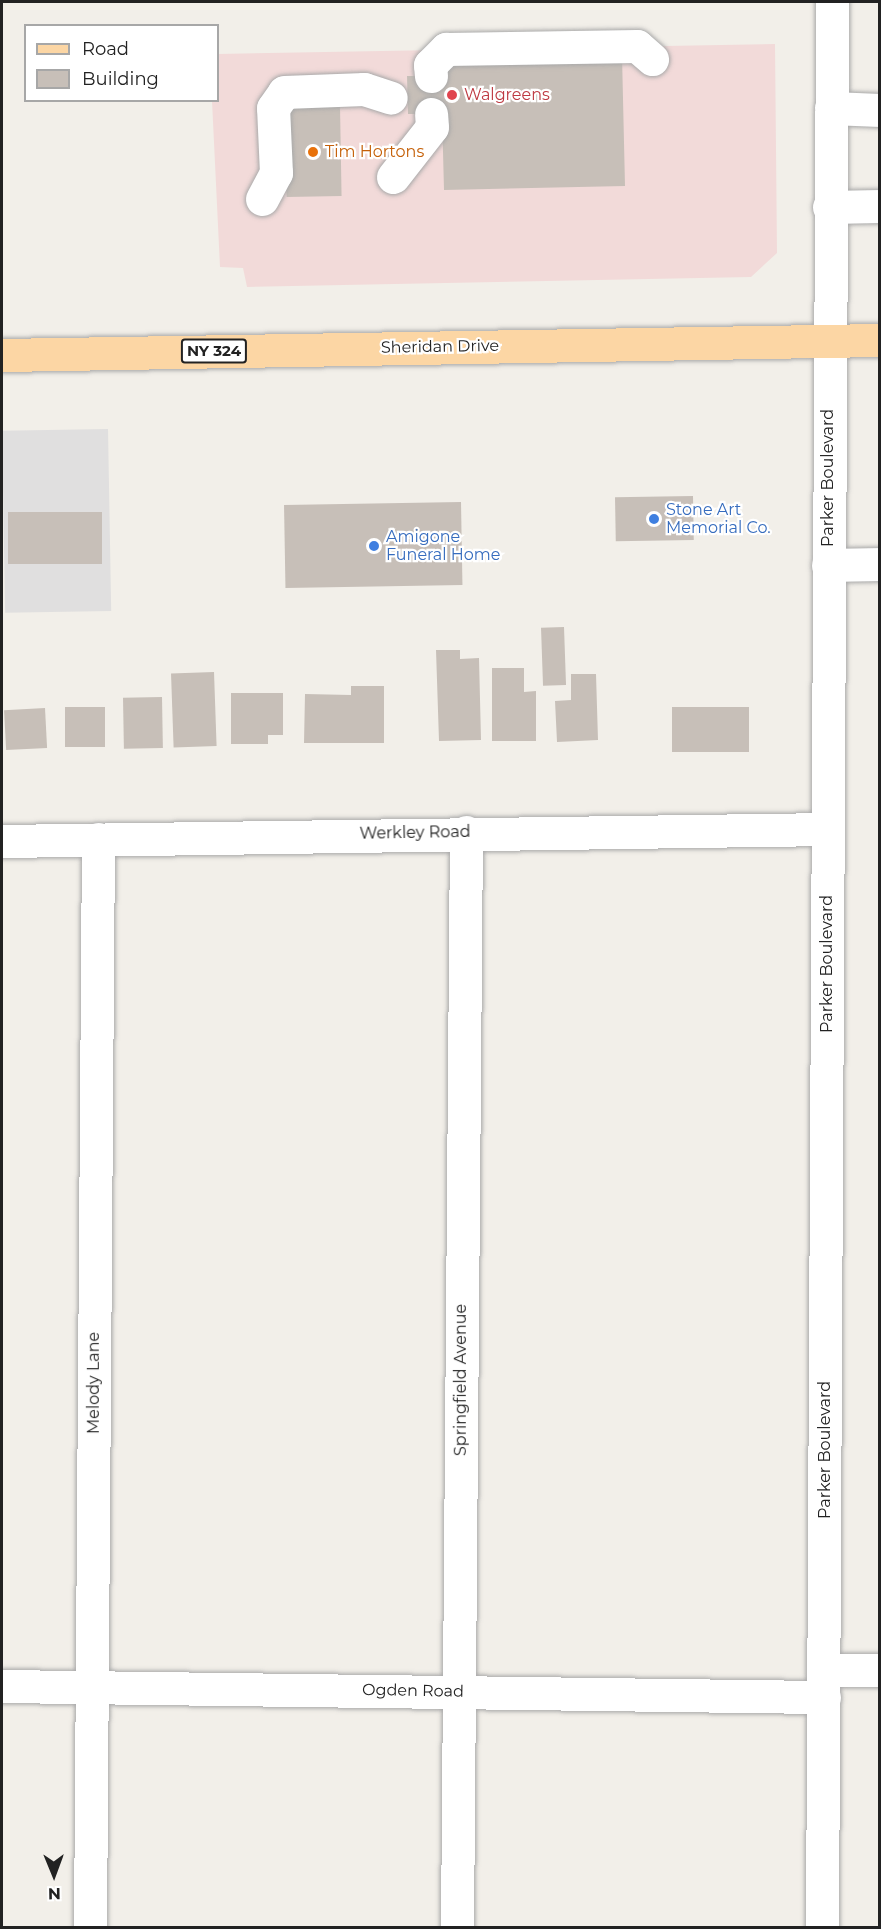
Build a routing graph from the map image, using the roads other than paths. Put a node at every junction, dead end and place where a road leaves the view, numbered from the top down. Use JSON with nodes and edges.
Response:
{"nodes":[{"id":1,"x":832,"y":2,"type":"edge"},
{"id":2,"x":652,"y":59,"type":"dead end"},
{"id":3,"x":430,"y":76,"type":"dead end"},
{"id":4,"x":391,"y":98,"type":"dead end"},
{"id":5,"x":831,"y":108,"type":"junction"},
{"id":6,"x":879,"y":110,"type":"edge"},
{"id":7,"x":431,"y":114,"type":"dead end"},
{"id":8,"x":393,"y":177,"type":"dead end"},
{"id":9,"x":262,"y":199,"type":"dead end"},
{"id":10,"x":879,"y":206,"type":"edge"},
{"id":11,"x":830,"y":207,"type":"junction"},
{"id":12,"x":879,"y":340,"type":"edge"},
{"id":13,"x":829,"y":341,"type":"junction"},
{"id":14,"x":2,"y":355,"type":"edge"},
{"id":15,"x":879,"y":564,"type":"edge"},
{"id":16,"x":828,"y":565,"type":"junction"},
{"id":17,"x":828,"y":829,"type":"junction"},
{"id":18,"x":466,"y":832,"type":"junction"},
{"id":19,"x":98,"y":839,"type":"junction"},
{"id":20,"x":2,"y":841,"type":"edge"},
{"id":21,"x":879,"y":1670,"type":"edge"},
{"id":22,"x":824,"y":1683,"type":"junction"},
{"id":23,"x":2,"y":1686,"type":"edge"},
{"id":24,"x":92,"y":1687,"type":"junction"},
{"id":25,"x":458,"y":1691,"type":"junction"},
{"id":26,"x":90,"y":1928,"type":"edge"},
{"id":27,"x":458,"y":1928,"type":"edge"},
{"id":28,"x":822,"y":1928,"type":"edge"}],
"edges":[{"from":1,"to":5,"type":"street","name":"Parker Boulevard"},
{"from":2,"to":3,"type":"street"},
{"from":4,"to":9,"type":"street"},
{"from":5,"to":6,"type":"street"},
{"from":5,"to":11,"type":"street","name":"Parker Boulevard"},
{"from":7,"to":8,"type":"street"},
{"from":10,"to":11,"type":"street"},
{"from":11,"to":13,"type":"street","name":"Parker Boulevard"},
{"from":12,"to":13,"type":"main road","name":"Sheridan Drive","number":"NY 324"},
{"from":13,"to":14,"type":"main road","name":"Sheridan Drive","number":"NY 324"},
{"from":13,"to":16,"type":"street","name":"Parker Boulevard"},
{"from":15,"to":16,"type":"street"},
{"from":16,"to":17,"type":"street","name":"Parker Boulevard"},
{"from":17,"to":18,"type":"street","name":"Werkley Road"},
{"from":17,"to":22,"type":"street","name":"Parker Boulevard"},
{"from":18,"to":19,"type":"street","name":"Werkley Road"},
{"from":18,"to":25,"type":"street","name":"Springfield Avenue"},
{"from":19,"to":20,"type":"street","name":"Werkley Road"},
{"from":19,"to":24,"type":"street","name":"Melody Lane"},
{"from":21,"to":22,"type":"street","name":"Ogden Road"},
{"from":22,"to":25,"type":"street","name":"Ogden Road"},
{"from":22,"to":28,"type":"street","name":"Parker Boulevard"},
{"from":23,"to":24,"type":"street","name":"Ogden Road"},
{"from":24,"to":25,"type":"street","name":"Ogden Road"},
{"from":24,"to":26,"type":"street","name":"Melody Lane"},
{"from":25,"to":27,"type":"street","name":"Springfield Avenue"}]}
